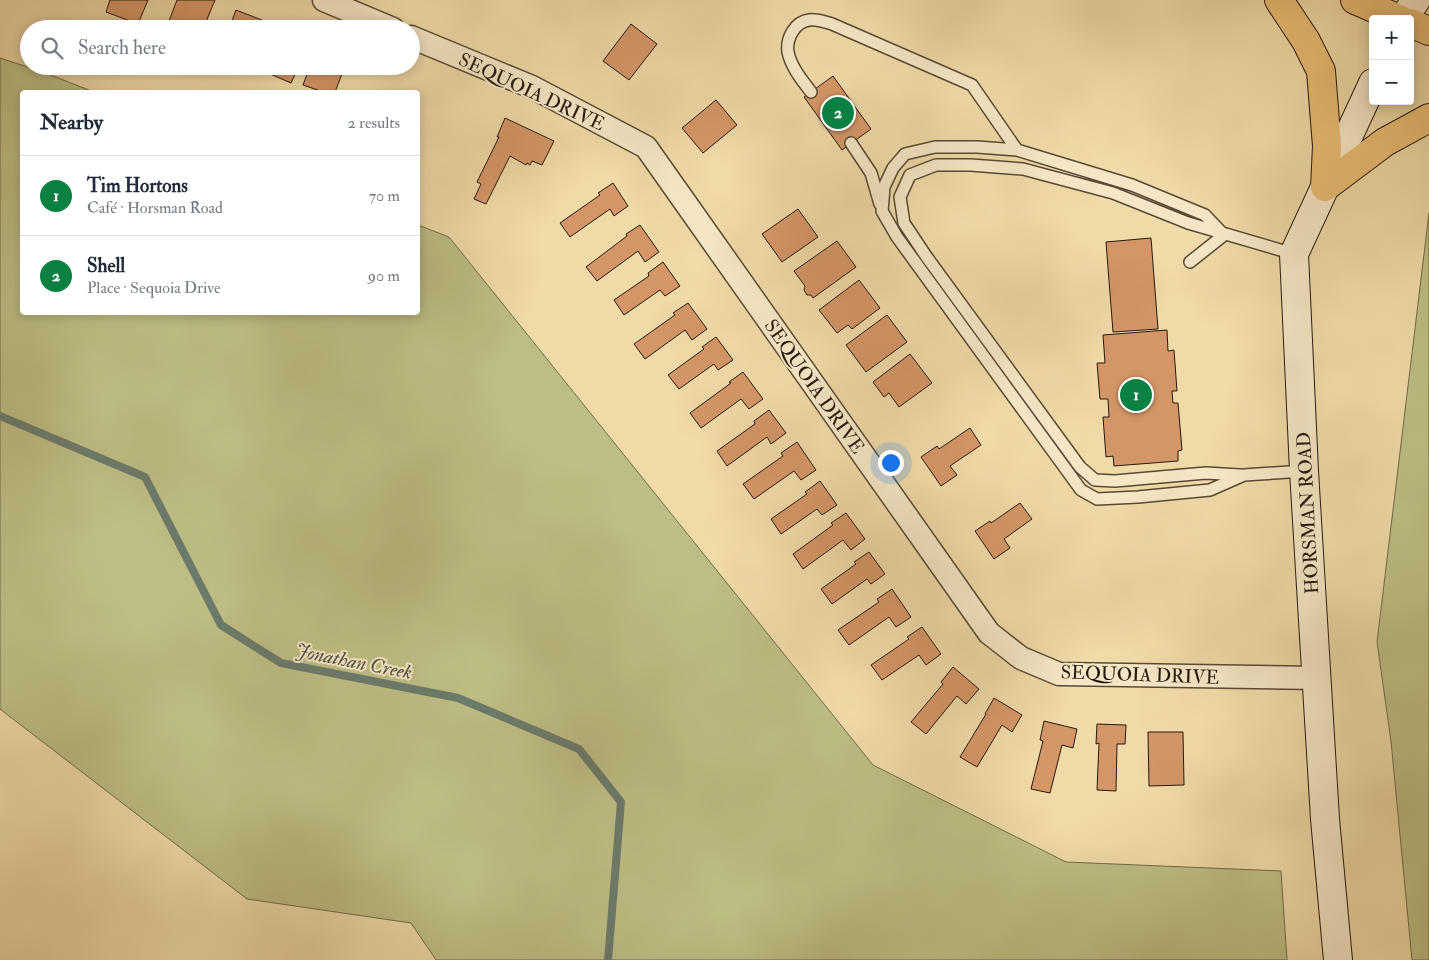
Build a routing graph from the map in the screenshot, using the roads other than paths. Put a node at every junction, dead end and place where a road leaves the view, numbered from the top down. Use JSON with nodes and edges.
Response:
{"nodes":[{"id":1,"x":324,"y":0,"type":"edge"},
{"id":2,"x":1279,"y":0,"type":"edge"},
{"id":3,"x":1354,"y":0,"type":"edge"},
{"id":4,"x":1404,"y":0,"type":"edge"},
{"id":5,"x":1416,"y":0,"type":"edge"},
{"id":6,"x":1391,"y":15,"type":"edge"},
{"id":7,"x":1402,"y":15,"type":"edge"},
{"id":8,"x":1404,"y":15,"type":"edge"},
{"id":9,"x":372,"y":20,"type":"edge"},
{"id":10,"x":1414,"y":25,"type":"edge"},
{"id":11,"x":1429,"y":32,"type":"edge"},
{"id":12,"x":420,"y":40,"type":"edge"},
{"id":13,"x":811,"y":92,"type":"dead end"},
{"id":14,"x":1369,"y":92,"type":"edge"},
{"id":15,"x":1429,"y":118,"type":"edge"},
{"id":16,"x":851,"y":143,"type":"dead end"},
{"id":17,"x":1017,"y":150,"type":"junction"},
{"id":18,"x":1325,"y":187,"type":"junction"},
{"id":19,"x":882,"y":211,"type":"junction"},
{"id":20,"x":1224,"y":235,"type":"junction"},
{"id":21,"x":1294,"y":254,"type":"junction"},
{"id":22,"x":1190,"y":262,"type":"dead end"},
{"id":23,"x":1304,"y":471,"type":"junction"},
{"id":24,"x":1244,"y":475,"type":"junction"},
{"id":25,"x":1317,"y":678,"type":"junction"},
{"id":26,"x":1338,"y":960,"type":"edge"}],
"edges":[{"from":1,"to":9,"type":"street"},
{"from":2,"to":18,"type":"main road"},
{"from":3,"to":6,"type":"main road"},
{"from":4,"to":7,"type":"street"},
{"from":5,"to":8,"type":"street"},
{"from":10,"to":11,"type":"main road"},
{"from":12,"to":25,"type":"street","name":"SEQUOIA DRIVE"},
{"from":13,"to":17,"type":"lane"},
{"from":14,"to":18,"type":"street","name":"HORSMAN ROAD"},
{"from":15,"to":18,"type":"main road"},
{"from":16,"to":19,"type":"lane"},
{"from":17,"to":19,"type":"lane"},
{"from":17,"to":20,"type":"lane"},
{"from":18,"to":21,"type":"street","name":"HORSMAN ROAD"},
{"from":19,"to":24,"type":"lane"},
{"from":20,"to":21,"type":"lane"},
{"from":20,"to":22,"type":"lane"},
{"from":20,"to":24,"type":"lane"},
{"from":21,"to":23,"type":"street","name":"HORSMAN ROAD"},
{"from":23,"to":24,"type":"lane"},
{"from":23,"to":25,"type":"street","name":"HORSMAN ROAD"},
{"from":25,"to":26,"type":"street","name":"HORSMAN ROAD"}]}
